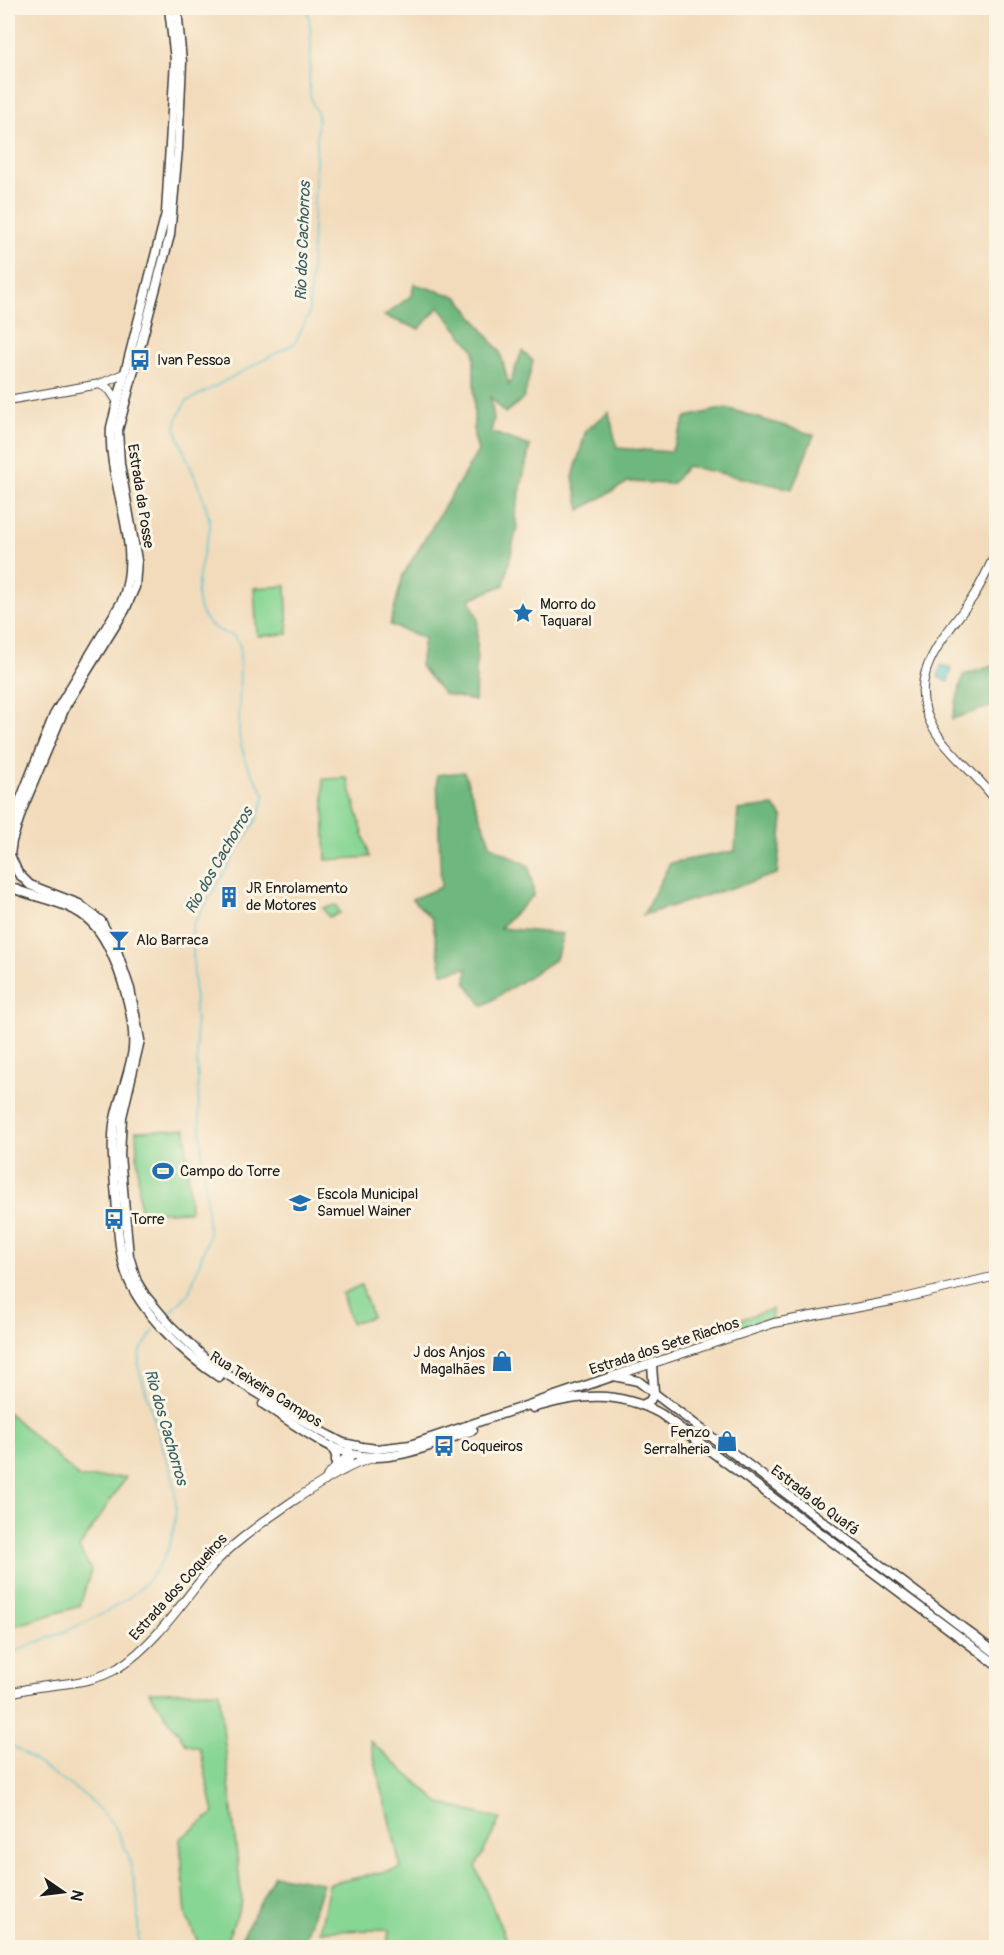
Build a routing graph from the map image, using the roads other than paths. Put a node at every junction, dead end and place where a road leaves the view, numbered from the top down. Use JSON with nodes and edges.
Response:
{"nodes":[{"id":1,"x":169,"y":8,"type":"edge"},
{"id":2,"x":177,"y":8,"type":"edge"},
{"id":3,"x":123,"y":374,"type":"junction"},
{"id":4,"x":100,"y":384,"type":"junction"},
{"id":5,"x":116,"y":399,"type":"junction"},
{"id":6,"x":8,"y":400,"type":"edge"},
{"id":7,"x":996,"y":552,"type":"edge"},
{"id":8,"x":996,"y":801,"type":"edge"},
{"id":9,"x":8,"y":831,"type":"edge"},
{"id":10,"x":9,"y":858,"type":"edge"},
{"id":11,"x":21,"y":877,"type":"junction"},
{"id":12,"x":8,"y":886,"type":"edge"},
{"id":13,"x":996,"y":1276,"type":"edge"},
{"id":14,"x":162,"y":1320,"type":"junction"},
{"id":15,"x":168,"y":1327,"type":"junction"},
{"id":16,"x":652,"y":1365,"type":"junction"},
{"id":17,"x":614,"y":1376,"type":"junction"},
{"id":18,"x":604,"y":1379,"type":"junction"},
{"id":19,"x":654,"y":1392,"type":"junction"},
{"id":20,"x":603,"y":1395,"type":"junction"},
{"id":21,"x":642,"y":1405,"type":"junction"},
{"id":22,"x":343,"y":1443,"type":"junction"},
{"id":23,"x":331,"y":1446,"type":"junction"},
{"id":24,"x":362,"y":1447,"type":"junction"},
{"id":25,"x":351,"y":1454,"type":"junction"},
{"id":26,"x":383,"y":1455,"type":"junction"},
{"id":27,"x":340,"y":1468,"type":"junction"},
{"id":28,"x":996,"y":1653,"type":"edge"},
{"id":29,"x":996,"y":1664,"type":"edge"},
{"id":30,"x":8,"y":1694,"type":"edge"}],
"edges":[{"from":1,"to":3,"type":"main road","name":"Estrada da Posse"},
{"from":2,"to":10,"type":"main road","name":"Estrada da Posse"},
{"from":3,"to":4,"type":"street"},
{"from":3,"to":5,"type":"main road","name":"Estrada da Posse"},
{"from":4,"to":5,"type":"street"},
{"from":4,"to":6,"type":"street"},
{"from":5,"to":9,"type":"main road","name":"Estrada da Posse"},
{"from":7,"to":8,"type":"street"},
{"from":10,"to":11,"type":"main road"},
{"from":11,"to":12,"type":"main road"},
{"from":11,"to":14,"type":"main road","name":"Rua Teixeira Campos"},
{"from":12,"to":14,"type":"main road","name":"Rua Teixeira Campos"},
{"from":13,"to":16,"type":"street","name":"Estrada dos Sete Riachos"},
{"from":14,"to":15,"type":"main road","name":"Rua Teixeira Campos"},
{"from":15,"to":22,"type":"main road","name":"Rua Teixeira Campos"},
{"from":15,"to":23,"type":"main road","name":"Rua Teixeira Campos"},
{"from":16,"to":17,"type":"street","name":"Estrada dos Sete Riachos"},
{"from":16,"to":19,"type":"main road"},
{"from":17,"to":18,"type":"main road","name":"Estrada dos Sete Riachos"},
{"from":17,"to":19,"type":"main road","name":"Estrada do Quafá"},
{"from":18,"to":20,"type":"main road"},
{"from":18,"to":24,"type":"main road","name":"Estrada dos Sete Riachos"},
{"from":19,"to":21,"type":"main road"},
{"from":19,"to":28,"type":"main road","name":"Estrada do Quafá"},
{"from":20,"to":21,"type":"main road","name":"Estrada dos Sete Riachos"},
{"from":20,"to":26,"type":"main road","name":"Estrada dos Sete Riachos"},
{"from":21,"to":29,"type":"main road","name":"Estrada do Quafá"},
{"from":22,"to":24,"type":"main road","name":"Estrada dos Sete Riachos"},
{"from":22,"to":25,"type":"main road"},
{"from":23,"to":25,"type":"main road","name":"Rua Teixeira Campos"},
{"from":23,"to":27,"type":"main road"},
{"from":24,"to":25,"type":"street"},
{"from":25,"to":26,"type":"main road","name":"Rua Teixeira Campos"},
{"from":25,"to":27,"type":"main road"},
{"from":26,"to":27,"type":"street","name":"Estrada dos Coqueiros"},
{"from":27,"to":30,"type":"street","name":"Estrada dos Coqueiros"}]}
